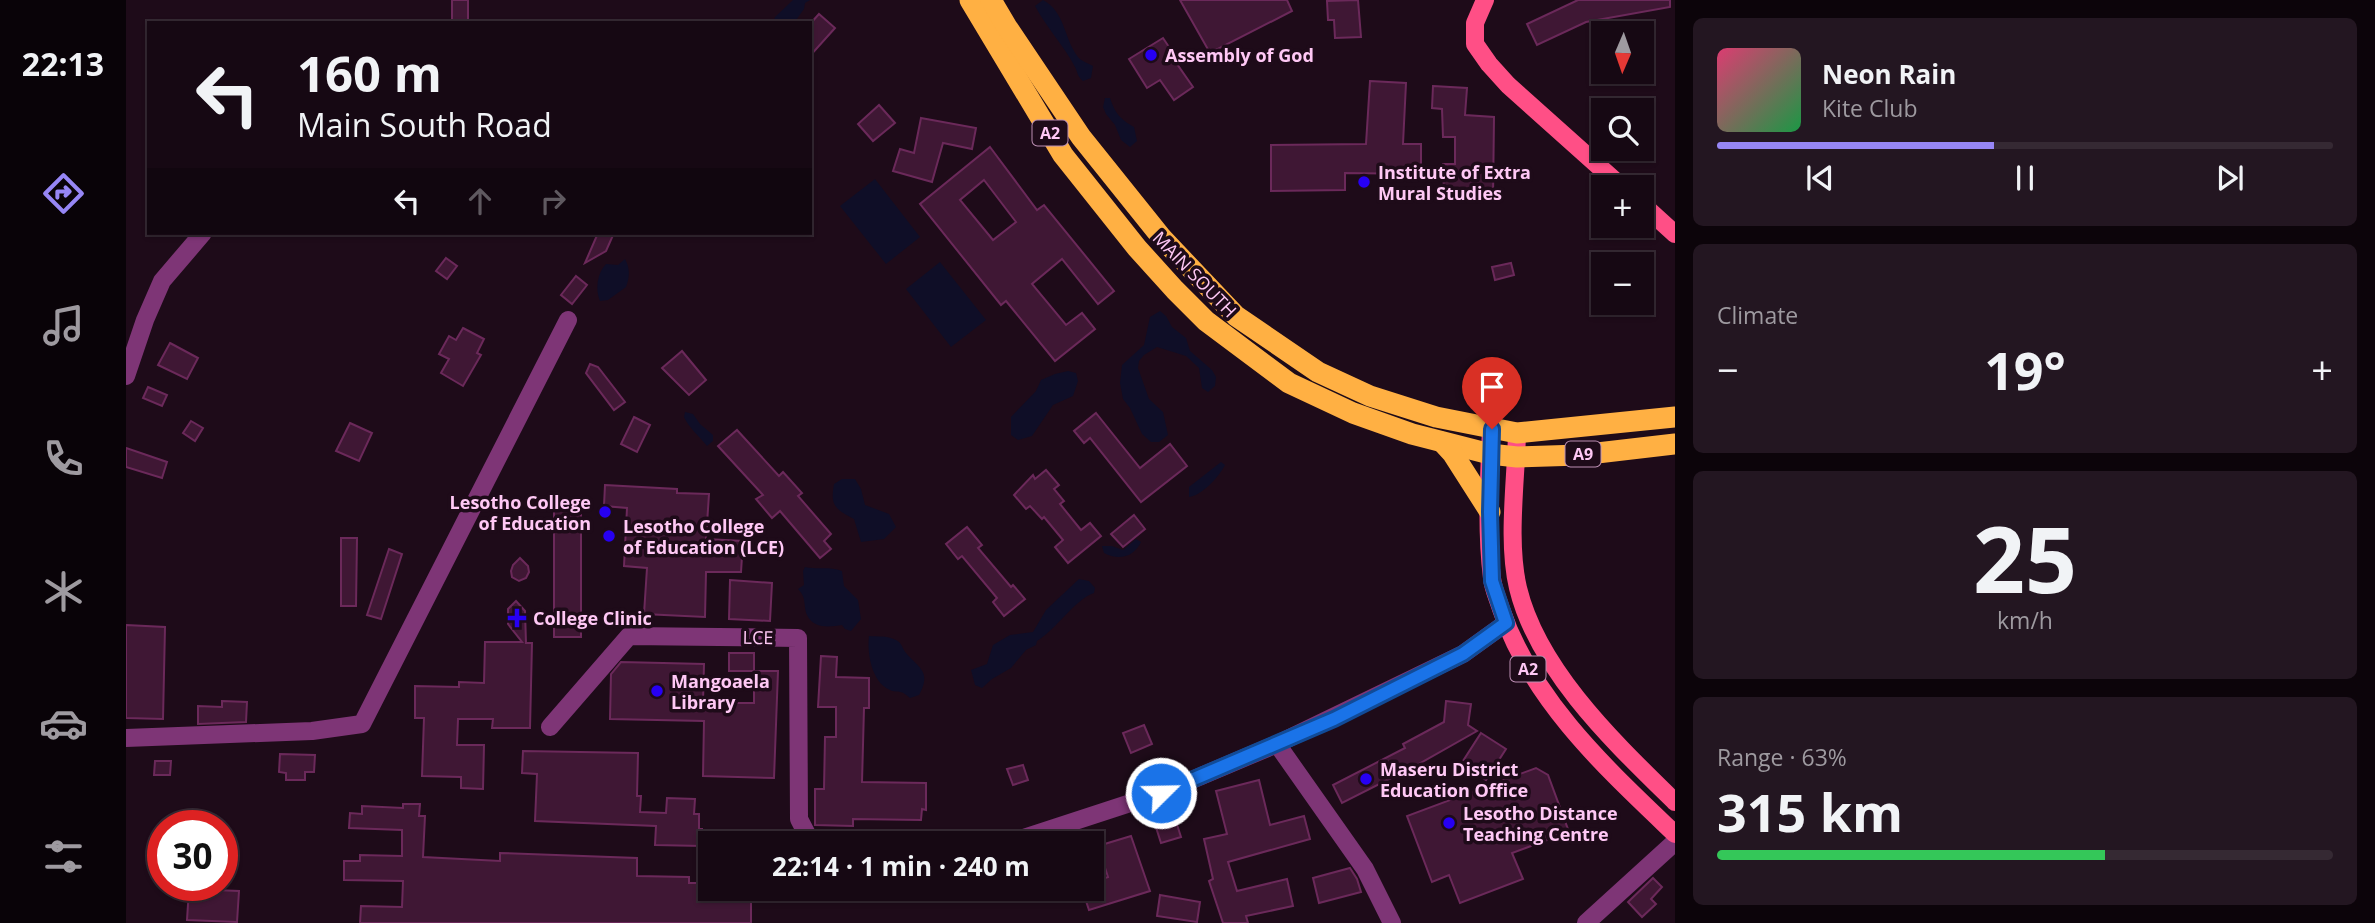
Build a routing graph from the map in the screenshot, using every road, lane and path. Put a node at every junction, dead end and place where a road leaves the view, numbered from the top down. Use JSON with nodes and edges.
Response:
{"nodes":[{"id":1,"x":970,"y":0,"type":"edge"},
{"id":2,"x":991,"y":0,"type":"edge"},
{"id":3,"x":1485,"y":0,"type":"edge"},
{"id":4,"x":1609,"y":175,"type":"edge"},
{"id":5,"x":1654,"y":215,"type":"edge"},
{"id":6,"x":1675,"y":234,"type":"edge"},
{"id":7,"x":201,"y":235,"type":"edge"},
{"id":8,"x":568,"y":320,"type":"dead end"},
{"id":9,"x":126,"y":376,"type":"edge"},
{"id":10,"x":1675,"y":417,"type":"edge"},
{"id":11,"x":1492,"y":429,"type":"junction"},
{"id":12,"x":1517,"y":433,"type":"junction"},
{"id":13,"x":1441,"y":442,"type":"junction"},
{"id":14,"x":1675,"y":444,"type":"edge"},
{"id":15,"x":1490,"y":454,"type":"junction"},
{"id":16,"x":1517,"y":457,"type":"junction"},
{"id":17,"x":1490,"y":512,"type":"junction"},
{"id":18,"x":1506,"y":623,"type":"junction"},
{"id":19,"x":550,"y":727,"type":"dead end"},
{"id":20,"x":126,"y":738,"type":"edge"},
{"id":21,"x":1277,"y":744,"type":"junction"},
{"id":22,"x":1675,"y":802,"type":"edge"},
{"id":23,"x":805,"y":831,"type":"edge"},
{"id":24,"x":1045,"y":831,"type":"edge"},
{"id":25,"x":1675,"y":834,"type":"edge"},
{"id":26,"x":1675,"y":842,"type":"edge"},
{"id":27,"x":1392,"y":923,"type":"edge"},
{"id":28,"x":1586,"y":923,"type":"edge"}],
"edges":[{"from":1,"to":13,"type":"highway","name":"MAIN SOUTH","number":"A2"},
{"from":2,"to":11,"type":"highway","name":"MAIN SOUTH","number":"A2"},
{"from":3,"to":4,"type":"main road"},
{"from":5,"to":6,"type":"main road"},
{"from":7,"to":9,"type":"street"},
{"from":8,"to":20,"type":"street"},
{"from":10,"to":12,"type":"highway","number":"A9"},
{"from":11,"to":12,"type":"highway","number":"A9"},
{"from":11,"to":15,"type":"main road","number":"A2"},
{"from":12,"to":16,"type":"main road","number":"A2"},
{"from":13,"to":15,"type":"highway","name":"MAIN SOUTH","number":"A2"},
{"from":13,"to":17,"type":"highway"},
{"from":14,"to":16,"type":"highway","number":"A9"},
{"from":15,"to":16,"type":"highway","number":"A9"},
{"from":15,"to":17,"type":"main road","number":"A2"},
{"from":16,"to":22,"type":"main road","number":"A2"},
{"from":17,"to":18,"type":"main road","number":"A2"},
{"from":18,"to":21,"type":"street"},
{"from":18,"to":25,"type":"main road","number":"A2"},
{"from":19,"to":23,"type":"street","name":"LCE"},
{"from":21,"to":24,"type":"street"},
{"from":21,"to":27,"type":"street"},
{"from":26,"to":28,"type":"street"}]}
